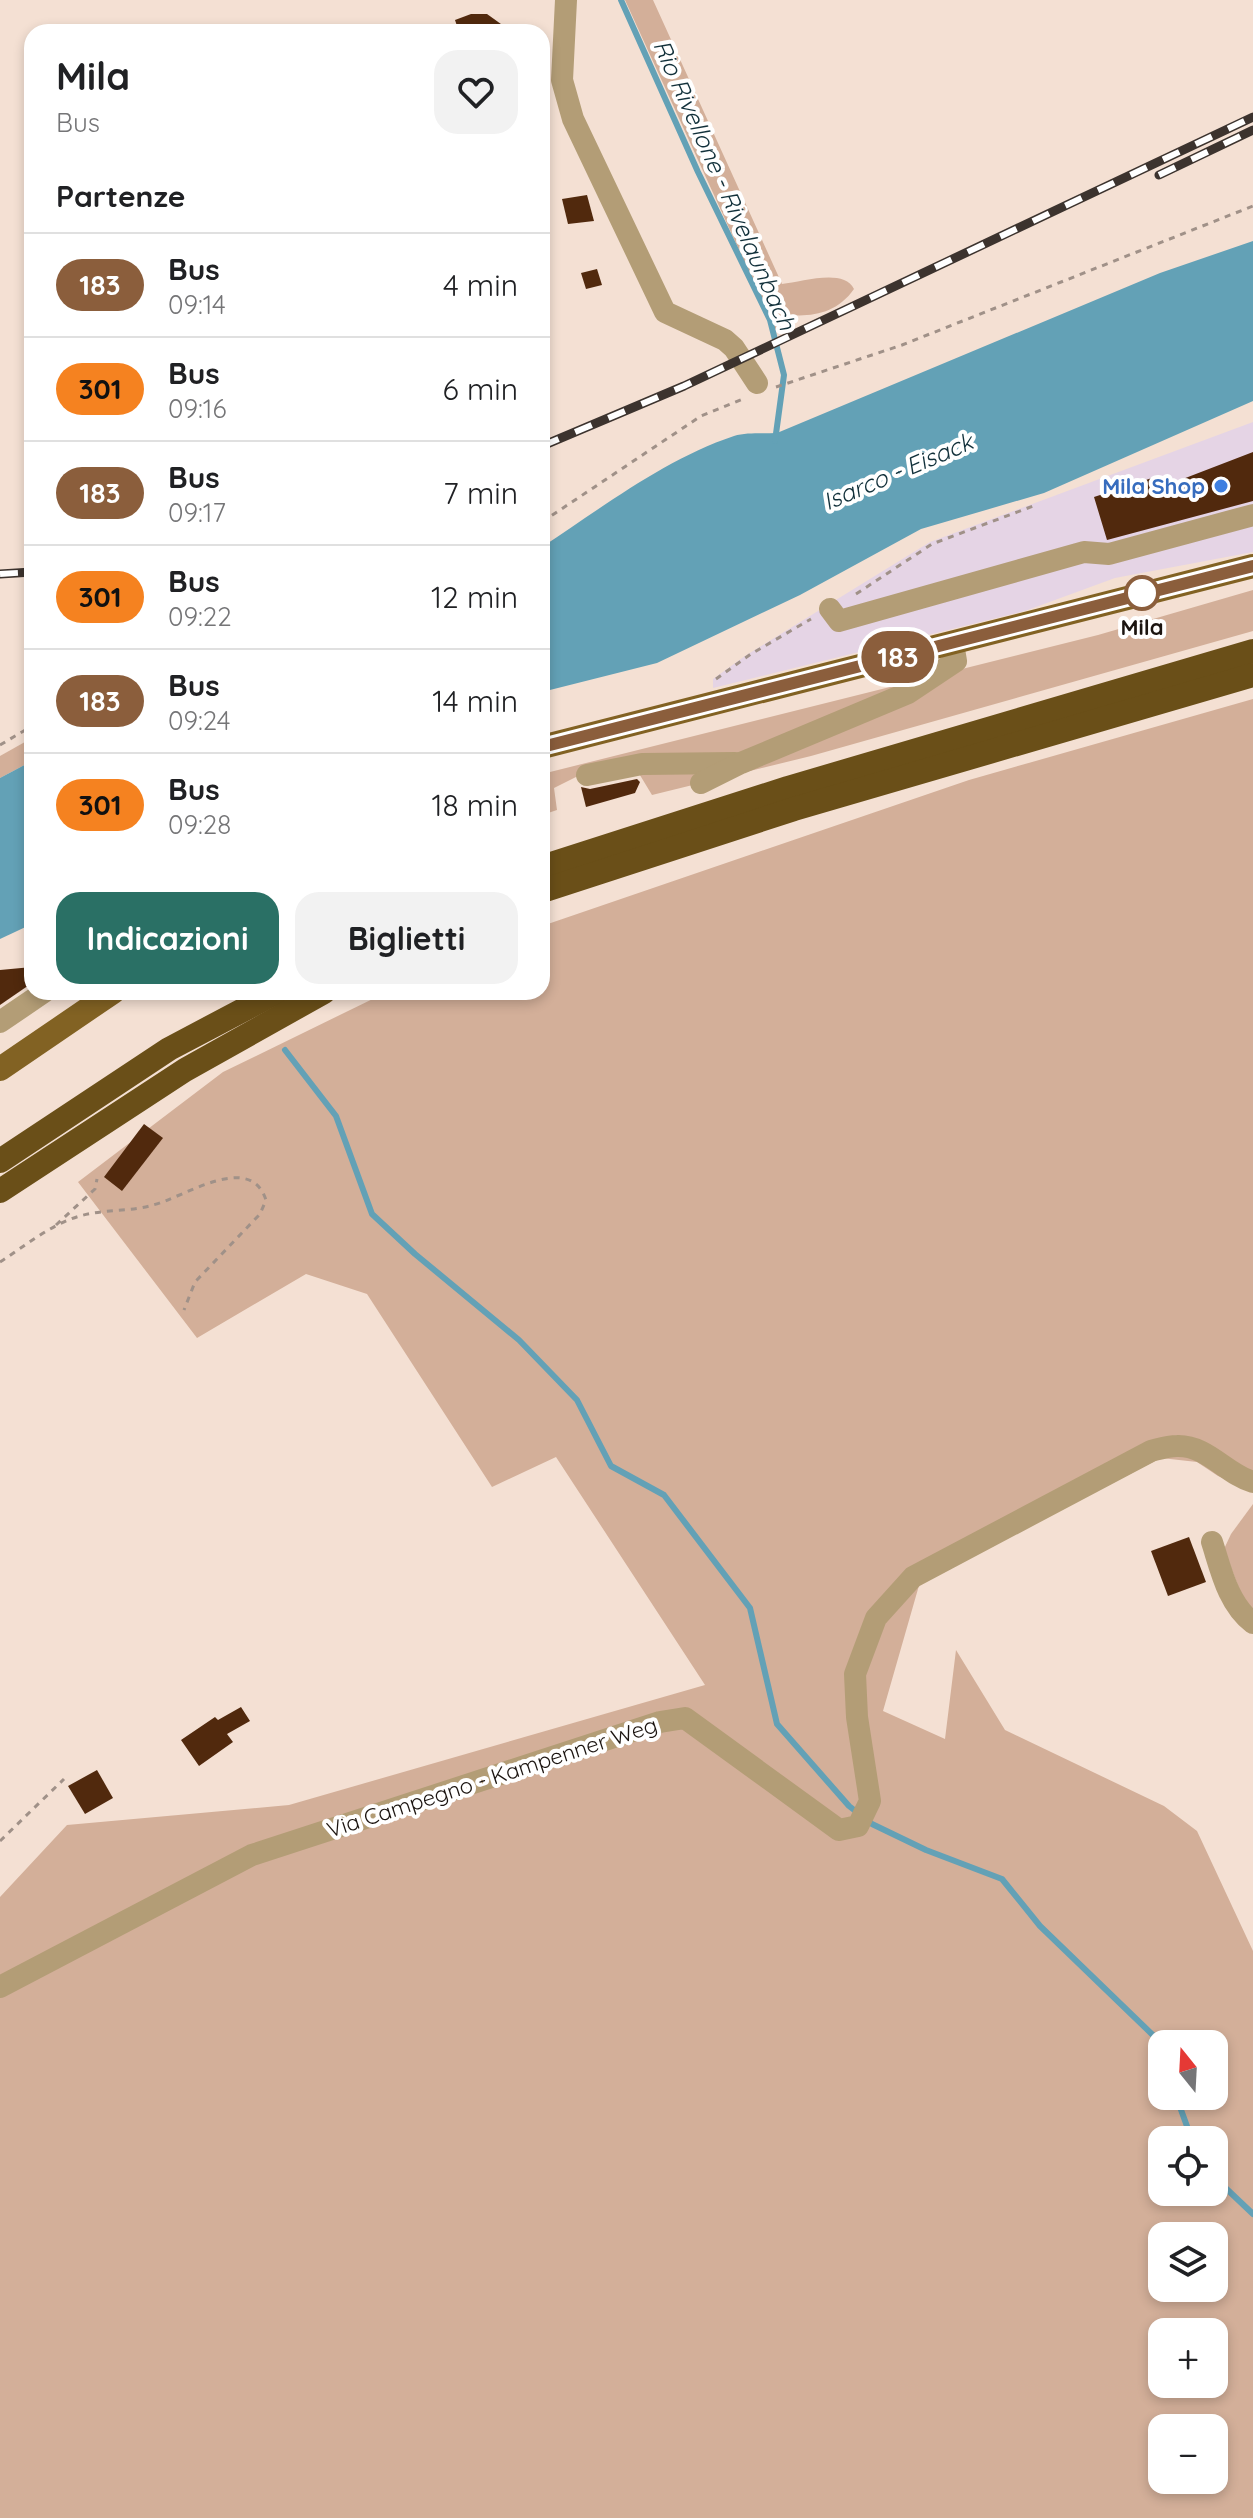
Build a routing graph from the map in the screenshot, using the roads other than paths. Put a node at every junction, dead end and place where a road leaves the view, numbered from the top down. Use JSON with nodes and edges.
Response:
{"nodes":[{"id":1,"x":566,"y":0,"type":"edge"},
{"id":2,"x":757,"y":383,"type":"dead end"},
{"id":3,"x":1253,"y":515,"type":"edge"},
{"id":4,"x":1253,"y":566,"type":"edge"},
{"id":5,"x":830,"y":609,"type":"road end"},
{"id":6,"x":953,"y":643,"type":"junction"},
{"id":7,"x":1253,"y":651,"type":"edge"},
{"id":8,"x":1253,"y":675,"type":"edge"},
{"id":9,"x":550,"y":745,"type":"edge"},
{"id":10,"x":741,"y":763,"type":"junction"},
{"id":11,"x":587,"y":775,"type":"dead end"},
{"id":12,"x":701,"y":783,"type":"dead end"},
{"id":13,"x":550,"y":864,"type":"edge"},
{"id":14,"x":550,"y":888,"type":"edge"},
{"id":15,"x":32,"y":1000,"type":"edge"},
{"id":16,"x":101,"y":1000,"type":"edge"},
{"id":17,"x":262,"y":1000,"type":"edge"},
{"id":18,"x":310,"y":1000,"type":"edge"},
{"id":19,"x":0,"y":1022,"type":"edge"},
{"id":20,"x":0,"y":1069,"type":"edge"},
{"id":21,"x":0,"y":1161,"type":"edge"},
{"id":22,"x":0,"y":1191,"type":"edge"},
{"id":23,"x":1253,"y":1482,"type":"edge"},
{"id":24,"x":1212,"y":1542,"type":"dead end"},
{"id":25,"x":1253,"y":1623,"type":"edge"},
{"id":26,"x":0,"y":1987,"type":"edge"}],
"edges":[{"from":1,"to":2,"type":"street"},
{"from":3,"to":5,"type":"street"},
{"from":4,"to":6,"type":"main road"},
{"from":6,"to":9,"type":"main road"},
{"from":6,"to":10,"type":"street"},
{"from":7,"to":13,"type":"highway"},
{"from":8,"to":14,"type":"highway"},
{"from":10,"to":11,"type":"street"},
{"from":10,"to":12,"type":"street"},
{"from":15,"to":19,"type":"street"},
{"from":16,"to":20,"type":"main road"},
{"from":17,"to":21,"type":"highway"},
{"from":18,"to":22,"type":"highway"},
{"from":23,"to":26,"type":"street","name":"Via Campegno - Kampenner Weg"},
{"from":24,"to":25,"type":"street"}]}
